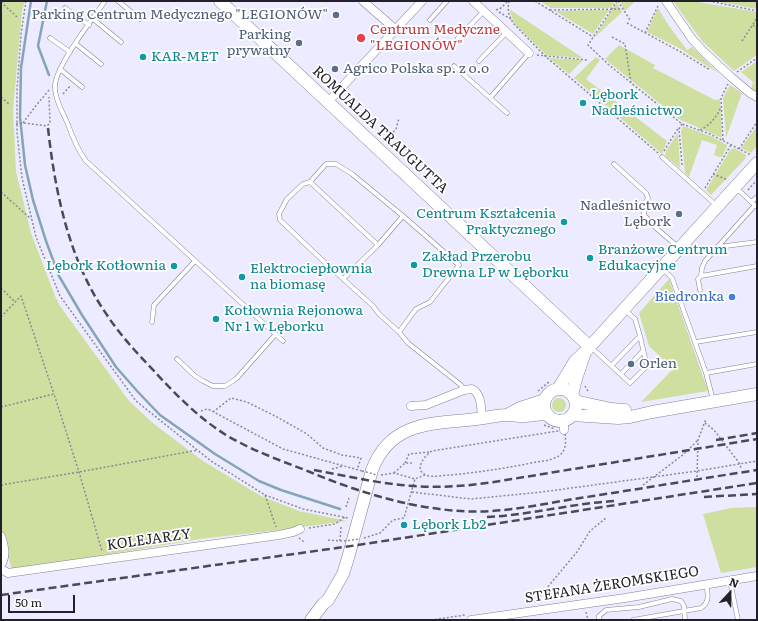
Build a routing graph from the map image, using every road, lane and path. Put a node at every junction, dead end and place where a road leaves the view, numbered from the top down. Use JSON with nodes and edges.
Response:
{"nodes":[{"id":1,"x":26,"y":1,"type":"edge"},
{"id":2,"x":105,"y":1,"type":"edge"},
{"id":3,"x":118,"y":1,"type":"edge"},
{"id":4,"x":220,"y":1,"type":"edge"},
{"id":5,"x":363,"y":1,"type":"edge"},
{"id":6,"x":422,"y":1,"type":"edge"},
{"id":7,"x":447,"y":1,"type":"edge"},
{"id":8,"x":473,"y":1,"type":"edge"},
{"id":9,"x":509,"y":1,"type":"edge"},
{"id":10,"x":535,"y":1,"type":"edge"},
{"id":11,"x":618,"y":1,"type":"edge"},
{"id":12,"x":661,"y":1,"type":"edge"},
{"id":13,"x":666,"y":1,"type":"edge"},
{"id":14,"x":709,"y":1,"type":"edge"},
{"id":15,"x":1,"y":2,"type":"edge"},
{"id":16,"x":65,"y":8,"type":"dead end"},
{"id":17,"x":612,"y":9,"type":"junction"},
{"id":18,"x":623,"y":9,"type":"junction"},
{"id":19,"x":550,"y":10,"type":"junction"},
{"id":20,"x":757,"y":10,"type":"edge"},
{"id":21,"x":486,"y":13,"type":"junction"},
{"id":22,"x":17,"y":17,"type":"dead end"},
{"id":23,"x":757,"y":18,"type":"edge"},
{"id":24,"x":93,"y":19,"type":"junction"},
{"id":25,"x":140,"y":19,"type":"dead end"},
{"id":26,"x":430,"y":20,"type":"dead end"},
{"id":27,"x":630,"y":20,"type":"dead end"},
{"id":28,"x":627,"y":23,"type":"dead end"},
{"id":29,"x":89,"y":25,"type":"junction"},
{"id":30,"x":753,"y":25,"type":"junction"},
{"id":31,"x":395,"y":29,"type":"junction"},
{"id":32,"x":757,"y":29,"type":"edge"},
{"id":33,"x":506,"y":32,"type":"junction"},
{"id":34,"x":645,"y":33,"type":"junction"},
{"id":35,"x":593,"y":37,"type":"junction"},
{"id":36,"x":612,"y":37,"type":"dead end"},
{"id":37,"x":50,"y":38,"type":"dead end"},
{"id":38,"x":458,"y":38,"type":"dead end"},
{"id":39,"x":742,"y":41,"type":"dead end"},
{"id":40,"x":121,"y":42,"type":"dead end"},
{"id":41,"x":76,"y":44,"type":"junction"},
{"id":42,"x":70,"y":52,"type":"junction"},
{"id":43,"x":529,"y":53,"type":"junction"},
{"id":44,"x":545,"y":56,"type":"junction"},
{"id":45,"x":757,"y":58,"type":"edge"},
{"id":46,"x":587,"y":60,"type":"dead end"},
{"id":47,"x":479,"y":61,"type":"dead end"},
{"id":48,"x":102,"y":64,"type":"dead end"},
{"id":49,"x":454,"y":66,"type":"dead end"},
{"id":50,"x":60,"y":68,"type":"junction"},
{"id":51,"x":710,"y":70,"type":"dead end"},
{"id":52,"x":731,"y":78,"type":"junction"},
{"id":53,"x":74,"y":80,"type":"junction"},
{"id":54,"x":631,"y":83,"type":"junction"},
{"id":55,"x":55,"y":85,"type":"junction"},
{"id":56,"x":82,"y":87,"type":"dead end"},
{"id":57,"x":48,"y":91,"type":"junction"},
{"id":58,"x":1,"y":97,"type":"edge"},
{"id":59,"x":757,"y":97,"type":"edge"},
{"id":60,"x":490,"y":98,"type":"junction"},
{"id":61,"x":58,"y":100,"type":"junction"},
{"id":62,"x":328,"y":102,"type":"junction"},
{"id":63,"x":10,"y":104,"type":"dead end"},
{"id":64,"x":722,"y":107,"type":"junction"},
{"id":65,"x":507,"y":114,"type":"dead end"},
{"id":66,"x":399,"y":118,"type":"dead end"},
{"id":67,"x":757,"y":122,"type":"edge"},
{"id":68,"x":16,"y":124,"type":"junction"},
{"id":69,"x":23,"y":124,"type":"junction"},
{"id":70,"x":682,"y":124,"type":"junction"},
{"id":71,"x":679,"y":129,"type":"junction"},
{"id":72,"x":700,"y":130,"type":"junction"},
{"id":73,"x":723,"y":140,"type":"junction"},
{"id":74,"x":731,"y":145,"type":"junction"},
{"id":75,"x":378,"y":148,"type":"junction"},
{"id":76,"x":739,"y":149,"type":"junction"},
{"id":77,"x":662,"y":157,"type":"junction"},
{"id":78,"x":754,"y":159,"type":"edge"},
{"id":79,"x":614,"y":164,"type":"dead end"},
{"id":80,"x":713,"y":174,"type":"junction"},
{"id":81,"x":682,"y":175,"type":"junction"},
{"id":82,"x":310,"y":182,"type":"junction"},
{"id":83,"x":731,"y":184,"type":"junction"},
{"id":84,"x":1,"y":192,"type":"edge"},
{"id":85,"x":702,"y":193,"type":"junction"},
{"id":86,"x":757,"y":197,"type":"edge"},
{"id":87,"x":754,"y":205,"type":"edge"},
{"id":88,"x":718,"y":206,"type":"junction"},
{"id":89,"x":403,"y":216,"type":"junction"},
{"id":90,"x":32,"y":220,"type":"junction"},
{"id":91,"x":757,"y":242,"type":"edge"},
{"id":92,"x":378,"y":245,"type":"junction"},
{"id":93,"x":717,"y":247,"type":"junction"},
{"id":94,"x":680,"y":248,"type":"junction"},
{"id":95,"x":195,"y":261,"type":"junction"},
{"id":96,"x":757,"y":266,"type":"edge"},
{"id":97,"x":662,"y":268,"type":"junction"},
{"id":98,"x":701,"y":276,"type":"junction"},
{"id":99,"x":343,"y":279,"type":"junction"},
{"id":100,"x":1,"y":288,"type":"edge"},
{"id":101,"x":700,"y":290,"type":"dead end"},
{"id":102,"x":15,"y":302,"type":"junction"},
{"id":103,"x":624,"y":309,"type":"junction"},
{"id":104,"x":1,"y":317,"type":"edge"},
{"id":105,"x":152,"y":322,"type":"dead end"},
{"id":106,"x":399,"y":332,"type":"junction"},
{"id":107,"x":757,"y":332,"type":"edge"},
{"id":108,"x":275,"y":335,"type":"junction"},
{"id":109,"x":640,"y":336,"type":"junction"},
{"id":110,"x":283,"y":341,"type":"dead end"},
{"id":111,"x":696,"y":342,"type":"junction"},
{"id":112,"x":588,"y":349,"type":"junction"},
{"id":113,"x":643,"y":351,"type":"junction"},
{"id":114,"x":177,"y":359,"type":"dead end"},
{"id":115,"x":757,"y":364,"type":"edge"},
{"id":116,"x":612,"y":365,"type":"junction"},
{"id":117,"x":706,"y":373,"type":"junction"},
{"id":118,"x":621,"y":374,"type":"junction"},
{"id":119,"x":584,"y":384,"type":"dead end"},
{"id":120,"x":558,"y":389,"type":"junction"},
{"id":121,"x":464,"y":390,"type":"junction"},
{"id":122,"x":54,"y":394,"type":"junction"},
{"id":123,"x":757,"y":394,"type":"edge"},
{"id":124,"x":590,"y":396,"type":"dead end"},
{"id":125,"x":574,"y":398,"type":"junction"},
{"id":126,"x":545,"y":400,"type":"junction"},
{"id":127,"x":713,"y":402,"type":"junction"},
{"id":128,"x":411,"y":406,"type":"dead end"},
{"id":129,"x":1,"y":407,"type":"edge"},
{"id":130,"x":201,"y":411,"type":"dead end"},
{"id":131,"x":213,"y":412,"type":"junction"},
{"id":132,"x":652,"y":412,"type":"junction"},
{"id":133,"x":547,"y":414,"type":"junction"},
{"id":134,"x":507,"y":415,"type":"junction"},
{"id":135,"x":482,"y":419,"type":"junction"},
{"id":136,"x":706,"y":419,"type":"dead end"},
{"id":137,"x":566,"y":422,"type":"junction"},
{"id":138,"x":705,"y":423,"type":"junction"},
{"id":139,"x":698,"y":440,"type":"junction"},
{"id":140,"x":198,"y":450,"type":"junction"},
{"id":141,"x":430,"y":452,"type":"junction"},
{"id":142,"x":757,"y":461,"type":"edge"},
{"id":143,"x":405,"y":463,"type":"junction"},
{"id":144,"x":412,"y":463,"type":"dead end"},
{"id":145,"x":740,"y":464,"type":"junction"},
{"id":146,"x":343,"y":466,"type":"junction"},
{"id":147,"x":332,"y":469,"type":"dead end"},
{"id":148,"x":357,"y":470,"type":"junction"},
{"id":149,"x":741,"y":470,"type":"dead end"},
{"id":150,"x":697,"y":471,"type":"junction"},
{"id":151,"x":79,"y":472,"type":"junction"},
{"id":152,"x":394,"y":473,"type":"junction"},
{"id":153,"x":425,"y":475,"type":"junction"},
{"id":154,"x":653,"y":477,"type":"junction"},
{"id":155,"x":697,"y":477,"type":"dead end"},
{"id":156,"x":415,"y":479,"type":"junction"},
{"id":157,"x":1,"y":484,"type":"edge"},
{"id":158,"x":643,"y":485,"type":"dead end"},
{"id":159,"x":412,"y":492,"type":"junction"},
{"id":160,"x":265,"y":494,"type":"junction"},
{"id":161,"x":349,"y":498,"type":"dead end"},
{"id":162,"x":346,"y":507,"type":"dead end"},
{"id":163,"x":606,"y":518,"type":"dead end"},
{"id":164,"x":341,"y":527,"type":"dead end"},
{"id":165,"x":300,"y":529,"type":"joint"},
{"id":166,"x":279,"y":535,"type":"junction"},
{"id":167,"x":1,"y":536,"type":"edge"},
{"id":168,"x":328,"y":540,"type":"dead end"},
{"id":169,"x":340,"y":541,"type":"junction"},
{"id":170,"x":105,"y":559,"type":"junction"},
{"id":171,"x":1,"y":565,"type":"edge"},
{"id":172,"x":1,"y":569,"type":"edge"},
{"id":173,"x":757,"y":576,"type":"edge"},
{"id":174,"x":730,"y":580,"type":"junction"},
{"id":175,"x":706,"y":584,"type":"junction"},
{"id":176,"x":328,"y":600,"type":"junction"},
{"id":177,"x":534,"y":603,"type":"dead end"},
{"id":178,"x":685,"y":610,"type":"junction"},
{"id":179,"x":310,"y":620,"type":"edge"},
{"id":180,"x":323,"y":620,"type":"edge"},
{"id":181,"x":471,"y":620,"type":"edge"},
{"id":182,"x":599,"y":620,"type":"edge"},
{"id":183,"x":634,"y":620,"type":"edge"},
{"id":184,"x":680,"y":620,"type":"edge"},
{"id":185,"x":685,"y":620,"type":"edge"},
{"id":186,"x":738,"y":620,"type":"edge"}],
"edges":[{"from":1,"to":68,"type":"path"},
{"from":2,"to":24,"type":"lane"},
{"from":3,"to":25,"type":"lane"},
{"from":4,"to":62,"type":"street","name":"ROMUALDA TRAUGUTTA"},
{"from":5,"to":31,"type":"street"},
{"from":6,"to":31,"type":"street"},
{"from":7,"to":26,"type":"lane"},
{"from":8,"to":21,"type":"street"},
{"from":9,"to":21,"type":"path"},
{"from":9,"to":44,"type":"path"},
{"from":10,"to":19,"type":"path"},
{"from":11,"to":17,"type":"path"},
{"from":11,"to":18,"type":"path"},
{"from":12,"to":34,"type":"path"},
{"from":13,"to":52,"type":"street"},
{"from":14,"to":20,"type":"path"},
{"from":15,"to":22,"type":"path"},
{"from":16,"to":29,"type":"lane"},
{"from":17,"to":18,"type":"path"},
{"from":17,"to":19,"type":"path"},
{"from":17,"to":35,"type":"path"},
{"from":18,"to":27,"type":"path"},
{"from":19,"to":35,"type":"path"},
{"from":21,"to":33,"type":"street"},
{"from":21,"to":38,"type":"lane"},
{"from":23,"to":30,"type":"path"},
{"from":24,"to":29,"type":"lane"},
{"from":24,"to":40,"type":"lane"},
{"from":28,"to":34,"type":"path"},
{"from":29,"to":41,"type":"lane"},
{"from":30,"to":32,"type":"path"},
{"from":30,"to":39,"type":"path"},
{"from":31,"to":62,"type":"street"},
{"from":33,"to":43,"type":"street"},
{"from":33,"to":47,"type":"lane"},
{"from":34,"to":51,"type":"path"},
{"from":35,"to":54,"type":"path"},
{"from":36,"to":54,"type":"path"},
{"from":37,"to":42,"type":"lane"},
{"from":41,"to":42,"type":"lane"},
{"from":41,"to":48,"type":"lane"},
{"from":42,"to":50,"type":"lane"},
{"from":43,"to":44,"type":"path"},
{"from":43,"to":60,"type":"lane"},
{"from":44,"to":46,"type":"path"},
{"from":44,"to":77,"type":"path"},
{"from":45,"to":52,"type":"path"},
{"from":49,"to":60,"type":"lane"},
{"from":50,"to":53,"type":"lane"},
{"from":50,"to":55,"type":"lane"},
{"from":52,"to":59,"type":"street"},
{"from":52,"to":64,"type":"path"},
{"from":53,"to":56,"type":"lane"},
{"from":53,"to":61,"type":"path"},
{"from":54,"to":70,"type":"path"},
{"from":55,"to":57,"type":"path"},
{"from":55,"to":61,"type":"lane"},
{"from":57,"to":69,"type":"path"},
{"from":57,"to":69,"type":"path"},
{"from":58,"to":63,"type":"path"},
{"from":60,"to":65,"type":"lane"},
{"from":61,"to":95,"type":"lane"},
{"from":62,"to":75,"type":"street","name":"ROMUALDA TRAUGUTTA"},
{"from":64,"to":72,"type":"path"},
{"from":64,"to":73,"type":"path"},
{"from":66,"to":75,"type":"path"},
{"from":67,"to":76,"type":"path"},
{"from":68,"to":69,"type":"path"},
{"from":68,"to":90,"type":"path"},
{"from":70,"to":71,"type":"path"},
{"from":70,"to":72,"type":"path"},
{"from":71,"to":77,"type":"path"},
{"from":71,"to":81,"type":"path"},
{"from":72,"to":73,"type":"path"},
{"from":73,"to":74,"type":"path"},
{"from":74,"to":76,"type":"path"},
{"from":74,"to":80,"type":"path"},
{"from":75,"to":112,"type":"street","name":"ROMUALDA TRAUGUTTA"},
{"from":76,"to":78,"type":"path"},
{"from":77,"to":81,"type":"lane"},
{"from":78,"to":83,"type":"street"},
{"from":79,"to":94,"type":"lane"},
{"from":80,"to":83,"type":"path"},
{"from":80,"to":85,"type":"path"},
{"from":81,"to":85,"type":"lane"},
{"from":82,"to":89,"type":"lane"},
{"from":82,"to":92,"type":"lane"},
{"from":82,"to":99,"type":"lane"},
{"from":83,"to":87,"type":"lane"},
{"from":83,"to":88,"type":"street"},
{"from":84,"to":90,"type":"path"},
{"from":85,"to":88,"type":"lane"},
{"from":86,"to":87,"type":"lane"},
{"from":87,"to":93,"type":"lane"},
{"from":88,"to":94,"type":"street"},
{"from":89,"to":92,"type":"lane"},
{"from":89,"to":106,"type":"lane"},
{"from":90,"to":140,"type":"path"},
{"from":91,"to":93,"type":"lane"},
{"from":92,"to":99,"type":"lane"},
{"from":93,"to":98,"type":"lane"},
{"from":94,"to":97,"type":"street"},
{"from":95,"to":105,"type":"lane"},
{"from":95,"to":108,"type":"lane"},
{"from":96,"to":98,"type":"lane"},
{"from":97,"to":103,"type":"street"},
{"from":97,"to":111,"type":"lane"},
{"from":98,"to":101,"type":"lane"},
{"from":99,"to":106,"type":"lane"},
{"from":100,"to":102,"type":"path"},
{"from":102,"to":104,"type":"path"},
{"from":102,"to":122,"type":"path"},
{"from":103,"to":109,"type":"lane"},
{"from":103,"to":112,"type":"street"},
{"from":106,"to":121,"type":"lane"},
{"from":107,"to":111,"type":"lane"},
{"from":108,"to":110,"type":"lane"},
{"from":108,"to":114,"type":"lane"},
{"from":109,"to":113,"type":"lane"},
{"from":109,"to":116,"type":"lane"},
{"from":111,"to":117,"type":"lane"},
{"from":112,"to":116,"type":"lane"},
{"from":112,"to":120,"type":"street"},
{"from":112,"to":125,"type":"street"},
{"from":113,"to":118,"type":"lane"},
{"from":113,"to":118,"type":"lane"},
{"from":115,"to":117,"type":"lane"},
{"from":116,"to":118,"type":"lane"},
{"from":117,"to":127,"type":"lane"},
{"from":119,"to":124,"type":"path"},
{"from":120,"to":125,"type":"street"},
{"from":120,"to":126,"type":"street"},
{"from":121,"to":128,"type":"street"},
{"from":121,"to":135,"type":"street"},
{"from":122,"to":129,"type":"path"},
{"from":122,"to":151,"type":"path"},
{"from":123,"to":127,"type":"street"},
{"from":125,"to":132,"type":"street"},
{"from":125,"to":137,"type":"street"},
{"from":126,"to":133,"type":"street"},
{"from":126,"to":134,"type":"street"},
{"from":127,"to":132,"type":"street"},
{"from":130,"to":131,"type":"path"},
{"from":131,"to":146,"type":"path"},
{"from":131,"to":148,"type":"path"},
{"from":132,"to":137,"type":"street"},
{"from":133,"to":134,"type":"street"},
{"from":133,"to":137,"type":"street"},
{"from":134,"to":135,"type":"street"},
{"from":135,"to":176,"type":"street"},
{"from":136,"to":138,"type":"path"},
{"from":137,"to":141,"type":"path"},
{"from":137,"to":153,"type":"path"},
{"from":138,"to":139,"type":"path"},
{"from":138,"to":145,"type":"path"},
{"from":139,"to":150,"type":"path"},
{"from":139,"to":154,"type":"path"},
{"from":140,"to":151,"type":"path"},
{"from":140,"to":160,"type":"path"},
{"from":141,"to":143,"type":"path"},
{"from":141,"to":153,"type":"path"},
{"from":142,"to":145,"type":"path"},
{"from":143,"to":144,"type":"path"},
{"from":143,"to":152,"type":"path"},
{"from":145,"to":149,"type":"path"},
{"from":145,"to":150,"type":"path"},
{"from":146,"to":147,"type":"path"},
{"from":146,"to":148,"type":"path"},
{"from":148,"to":152,"type":"path","bridge":true},
{"from":150,"to":154,"type":"path"},
{"from":150,"to":155,"type":"path"},
{"from":151,"to":157,"type":"path"},
{"from":151,"to":170,"type":"path"},
{"from":152,"to":156,"type":"path"},
{"from":153,"to":156,"type":"path"},
{"from":154,"to":158,"type":"path"},
{"from":154,"to":159,"type":"path"},
{"from":156,"to":159,"type":"path"},
{"from":159,"to":169,"type":"path","bridge":true},
{"from":160,"to":165,"type":"path"},
{"from":160,"to":166,"type":"path"},
{"from":161,"to":162,"type":"path"},
{"from":163,"to":177,"type":"path"},
{"from":164,"to":169,"type":"path"},
{"from":165,"to":166,"type":"street","name":"KOLEJARZY"},
{"from":166,"to":170,"type":"street","name":"KOLEJARZY"},
{"from":167,"to":171,"type":"street"},
{"from":168,"to":169,"type":"path"},
{"from":170,"to":172,"type":"street","name":"KOLEJARZY"},
{"from":173,"to":174,"type":"street","name":"STEFANA ŻEROMSKIEGO"},
{"from":174,"to":175,"type":"street","name":"STEFANA ŻEROMSKIEGO"},
{"from":174,"to":186,"type":"lane"},
{"from":175,"to":178,"type":"lane"},
{"from":175,"to":181,"type":"street","name":"STEFANA ŻEROMSKIEGO"},
{"from":176,"to":179,"type":"street"},
{"from":176,"to":180,"type":"street"},
{"from":178,"to":182,"type":"lane"},
{"from":178,"to":183,"type":"lane"},
{"from":178,"to":185,"type":"lane"},
{"from":184,"to":185,"type":"lane"}]}
